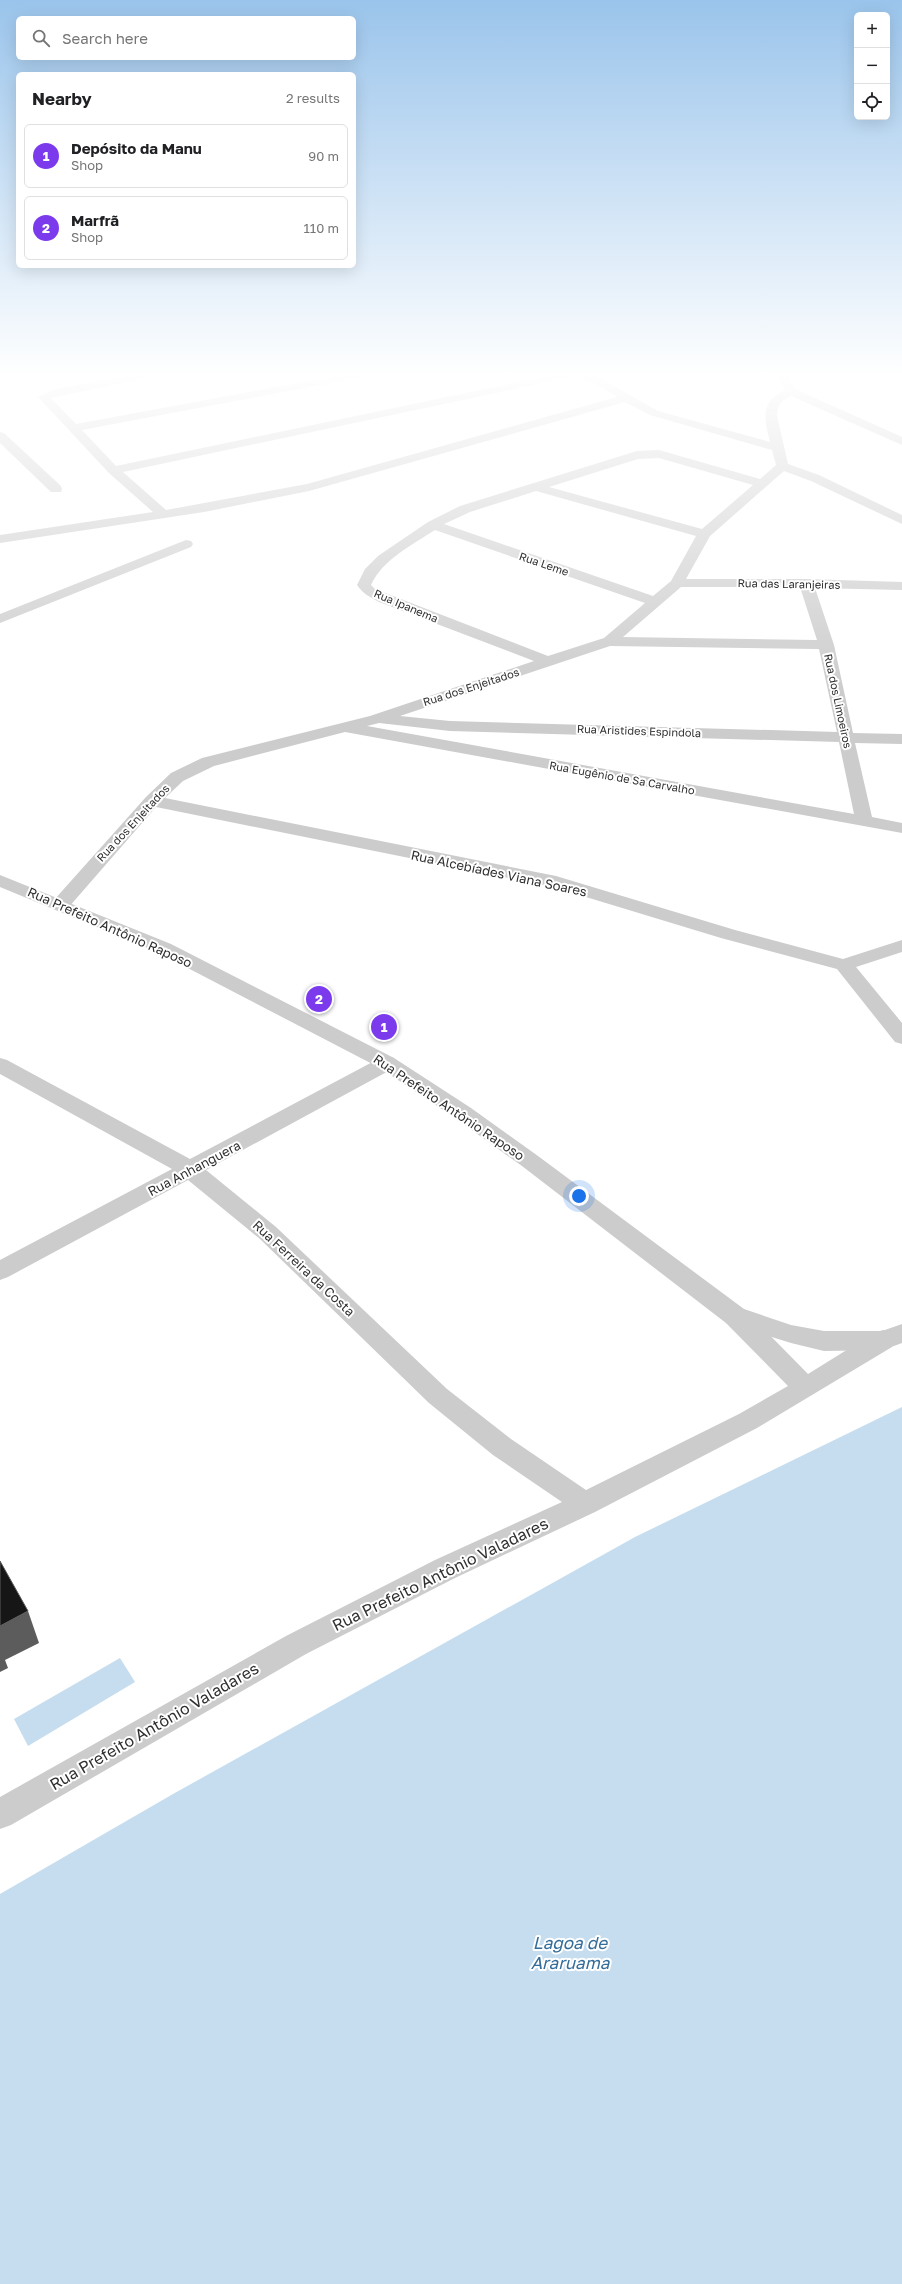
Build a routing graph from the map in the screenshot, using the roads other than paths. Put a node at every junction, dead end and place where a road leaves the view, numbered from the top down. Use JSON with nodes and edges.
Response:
{"nodes":[{"id":1,"x":47,"y":482,"type":"edge"},
{"id":2,"x":126,"y":482,"type":"edge"},
{"id":3,"x":332,"y":482,"type":"edge"},
{"id":4,"x":558,"y":482,"type":"edge"},
{"id":5,"x":755,"y":482,"type":"edge"},
{"id":6,"x":766,"y":482,"type":"edge"},
{"id":7,"x":822,"y":482,"type":"edge"},
{"id":8,"x":763,"y":484,"type":"junction"},
{"id":9,"x":539,"y":488,"type":"junction"},
{"id":10,"x":56,"y":489,"type":"dead end"},
{"id":11,"x":163,"y":514,"type":"junction"},
{"id":12,"x":902,"y":520,"type":"edge"},
{"id":13,"x":432,"y":525,"type":"junction"},
{"id":14,"x":704,"y":534,"type":"junction"},
{"id":15,"x":0,"y":539,"type":"edge"},
{"id":16,"x":186,"y":544,"type":"dead end"},
{"id":17,"x":677,"y":583,"type":"junction"},
{"id":18,"x":806,"y":583,"type":"junction"},
{"id":19,"x":902,"y":586,"type":"edge"},
{"id":20,"x":656,"y":602,"type":"junction"},
{"id":21,"x":0,"y":619,"type":"edge"},
{"id":22,"x":609,"y":641,"type":"junction"},
{"id":23,"x":826,"y":645,"type":"junction"},
{"id":24,"x":547,"y":661,"type":"junction"},
{"id":25,"x":376,"y":719,"type":"junction"},
{"id":26,"x":342,"y":727,"type":"junction"},
{"id":27,"x":845,"y":737,"type":"junction"},
{"id":28,"x":902,"y":739,"type":"edge"},
{"id":29,"x":152,"y":801,"type":"junction"},
{"id":30,"x":864,"y":821,"type":"junction"},
{"id":31,"x":902,"y":828,"type":"edge"},
{"id":32,"x":0,"y":880,"type":"edge"},
{"id":33,"x":61,"y":904,"type":"junction"},
{"id":34,"x":902,"y":946,"type":"edge"},
{"id":35,"x":844,"y":966,"type":"junction"},
{"id":36,"x":902,"y":1038,"type":"edge"},
{"id":37,"x":387,"y":1063,"type":"junction"},
{"id":38,"x":0,"y":1065,"type":"edge"},
{"id":39,"x":190,"y":1169,"type":"junction"},
{"id":40,"x":0,"y":1272,"type":"edge"},
{"id":41,"x":735,"y":1316,"type":"junction"},
{"id":42,"x":892,"y":1337,"type":"edge"},
{"id":43,"x":806,"y":1388,"type":"junction"},
{"id":44,"x":585,"y":1504,"type":"junction"},
{"id":45,"x":0,"y":1814,"type":"edge"}],
"edges":[{"from":1,"to":10,"type":"street"},
{"from":2,"to":11,"type":"street"},
{"from":3,"to":11,"type":"street"},
{"from":4,"to":9,"type":"street","name":"Rua Ipanema"},
{"from":5,"to":8,"type":"street","name":"Rua Ipanema"},
{"from":6,"to":8,"type":"street","name":"Rua dos Enjeitados"},
{"from":7,"to":12,"type":"street"},
{"from":8,"to":14,"type":"street","name":"Rua dos Enjeitados"},
{"from":9,"to":13,"type":"street","name":"Rua Ipanema"},
{"from":9,"to":14,"type":"street"},
{"from":11,"to":15,"type":"street"},
{"from":13,"to":20,"type":"street","name":"Rua Leme"},
{"from":13,"to":24,"type":"street","name":"Rua Ipanema"},
{"from":14,"to":17,"type":"street","name":"Rua dos Enjeitados"},
{"from":16,"to":21,"type":"street"},
{"from":17,"to":18,"type":"street","name":"Rua das Laranjeiras"},
{"from":17,"to":20,"type":"street","name":"Rua dos Enjeitados"},
{"from":18,"to":19,"type":"street","name":"Rua das Laranjeiras"},
{"from":18,"to":23,"type":"street","name":"Rua dos Limoeiros"},
{"from":20,"to":22,"type":"street","name":"Rua dos Enjeitados"},
{"from":22,"to":23,"type":"street"},
{"from":22,"to":24,"type":"street","name":"Rua dos Enjeitados"},
{"from":23,"to":27,"type":"street","name":"Rua dos Limoeiros"},
{"from":24,"to":25,"type":"street","name":"Rua dos Enjeitados"},
{"from":25,"to":26,"type":"street","name":"Rua dos Enjeitados"},
{"from":25,"to":27,"type":"street","name":"Rua Aristides Espindola"},
{"from":26,"to":29,"type":"street","name":"Rua dos Enjeitados"},
{"from":26,"to":30,"type":"street","name":"Rua Eugênio de Sa Carvalho"},
{"from":27,"to":28,"type":"street","name":"Rua Aristides Espindola"},
{"from":27,"to":30,"type":"street","name":"Rua dos Limoeiros"},
{"from":29,"to":33,"type":"street","name":"Rua dos Enjeitados"},
{"from":29,"to":35,"type":"street","name":"Rua Alcebíades Viana Soares"},
{"from":30,"to":31,"type":"street","name":"Rua Eugênio de Sa Carvalho"},
{"from":32,"to":33,"type":"street","name":"Rua Prefeito Antônio Raposo"},
{"from":33,"to":37,"type":"street","name":"Rua Prefeito Antônio Raposo"},
{"from":34,"to":35,"type":"street"},
{"from":35,"to":36,"type":"street"},
{"from":37,"to":39,"type":"street","name":"Rua Anhanguera"},
{"from":37,"to":41,"type":"street","name":"Rua Prefeito Antônio Raposo"},
{"from":38,"to":39,"type":"street","name":"Rua Ferreira da Costa"},
{"from":39,"to":40,"type":"street","name":"Rua Anhanguera"},
{"from":39,"to":44,"type":"street","name":"Rua Ferreira da Costa"},
{"from":41,"to":42,"type":"street"},
{"from":41,"to":43,"type":"street","name":"Rua Prefeito Antônio Raposo"},
{"from":42,"to":43,"type":"street","name":"Rua Prefeito Antônio Valadares"},
{"from":43,"to":44,"type":"street","name":"Rua Prefeito Antônio Valadares"},
{"from":44,"to":45,"type":"street","name":"Rua Prefeito Antônio Valadares"}]}
